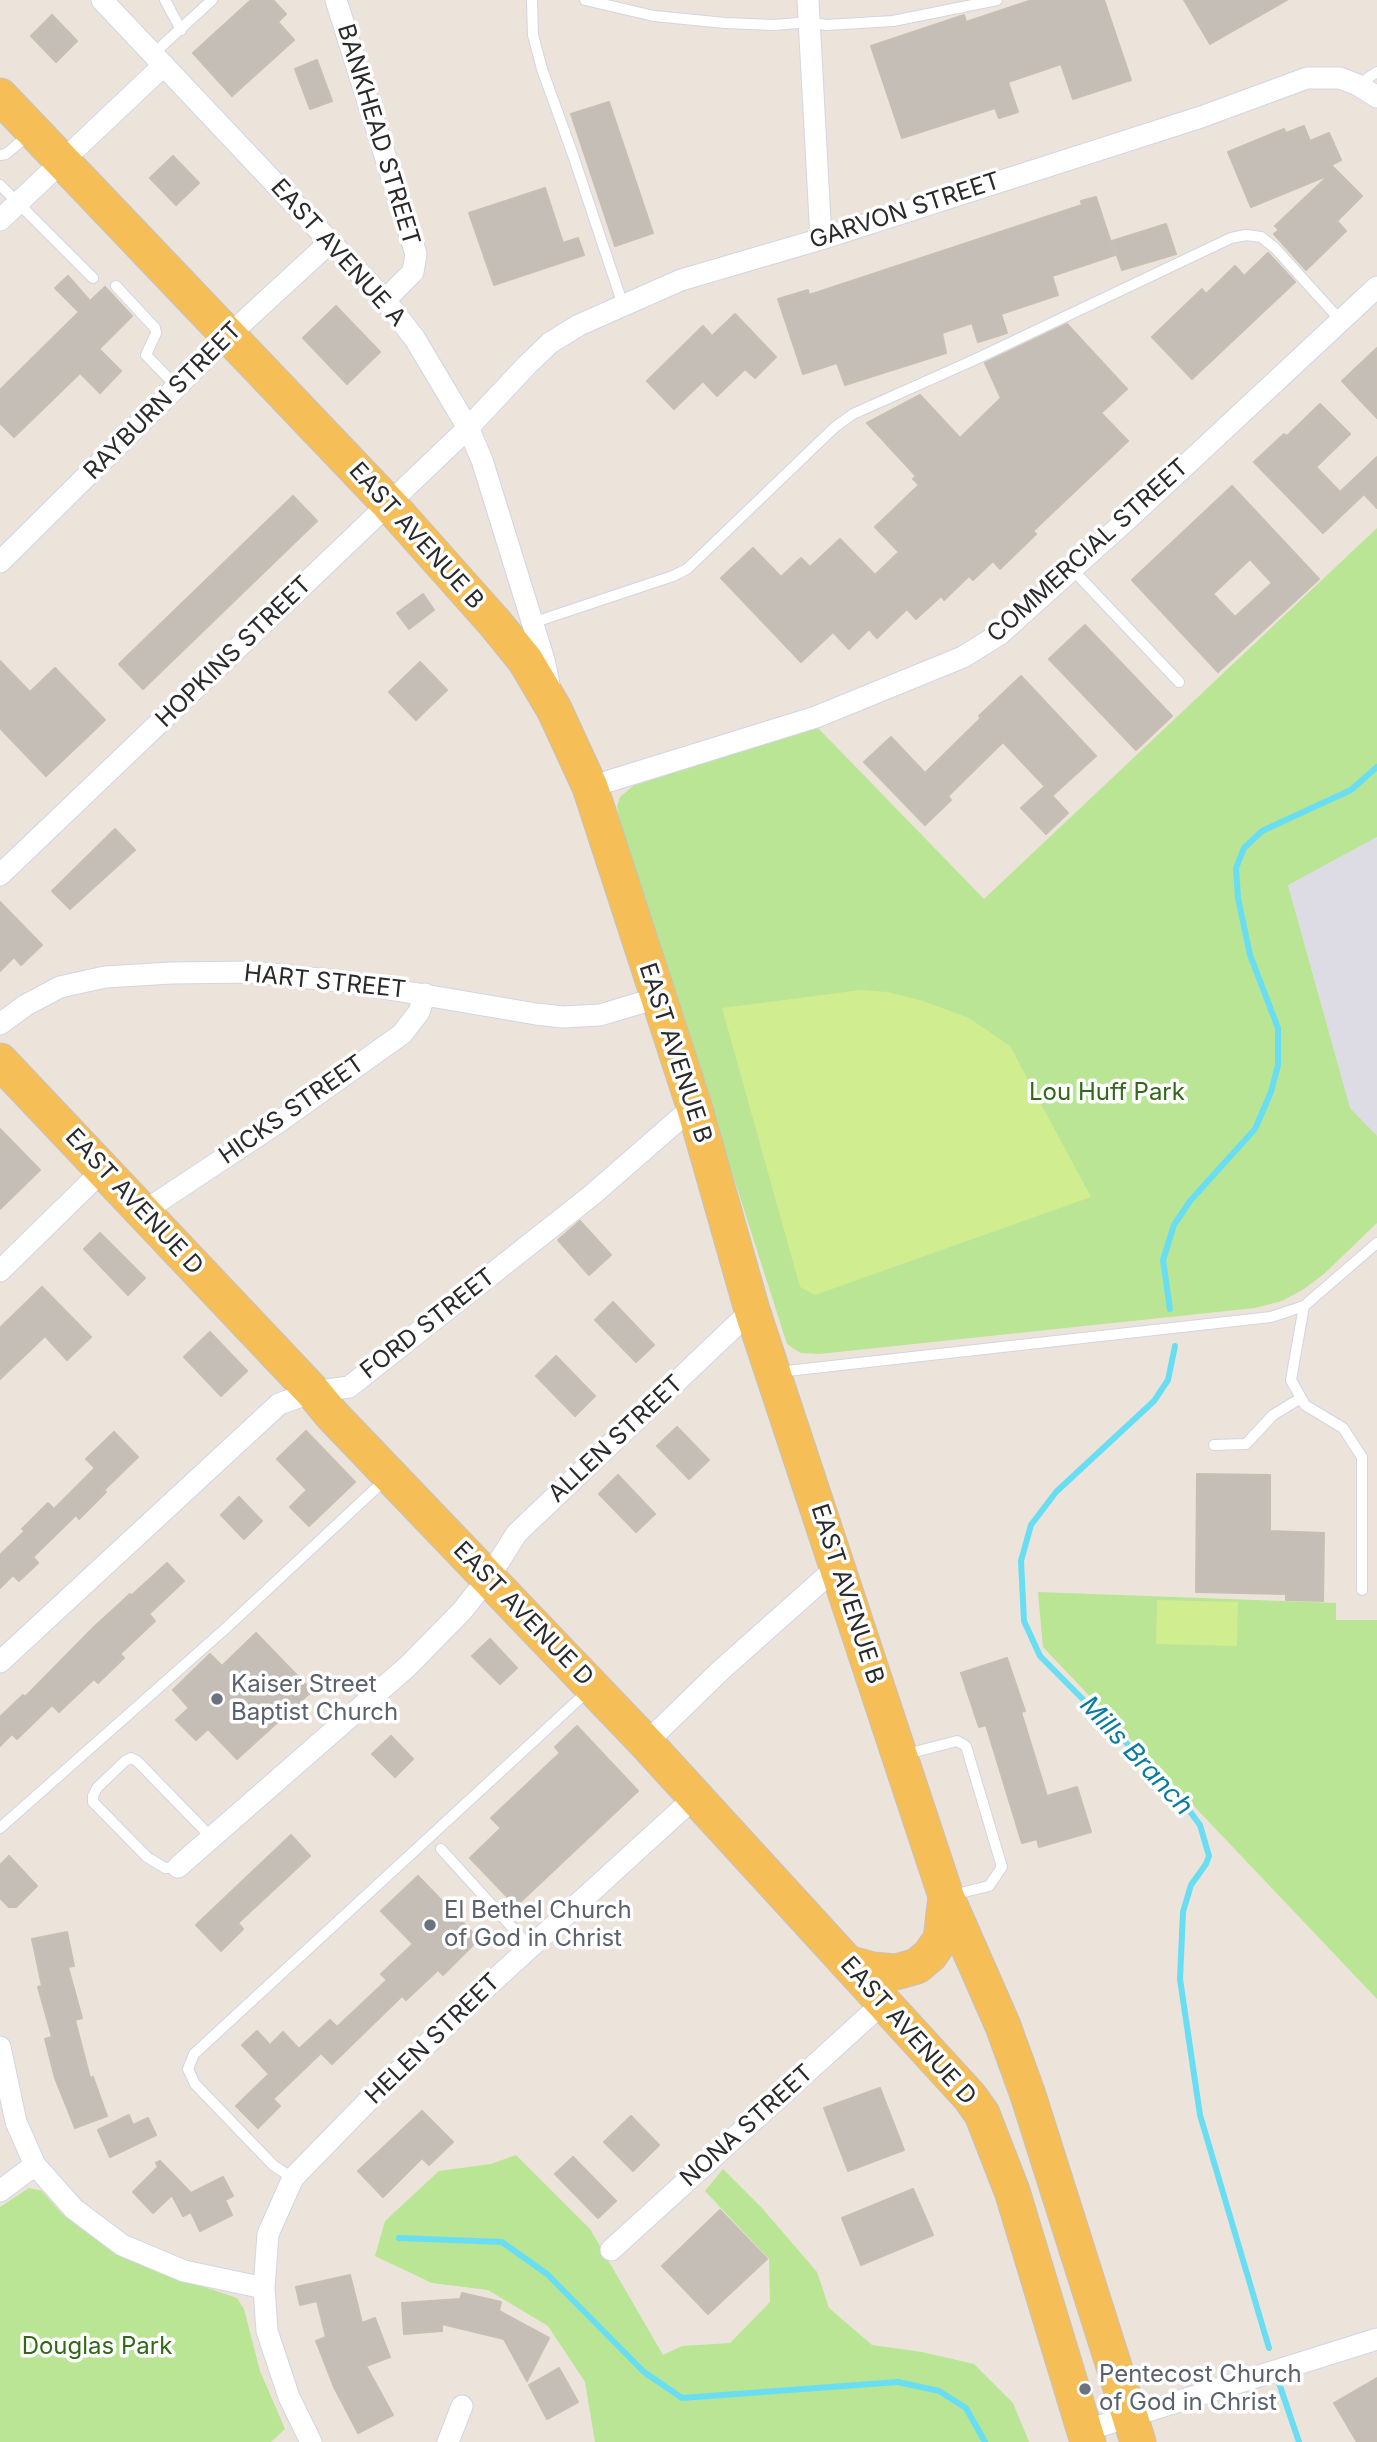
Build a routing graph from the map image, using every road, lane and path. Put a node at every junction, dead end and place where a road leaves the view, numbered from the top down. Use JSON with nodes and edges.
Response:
{"nodes":[{"id":1,"x":102,"y":0,"type":"edge"},
{"id":2,"x":165,"y":0,"type":"edge"},
{"id":3,"x":212,"y":0,"type":"edge"},
{"id":4,"x":336,"y":0,"type":"edge"},
{"id":5,"x":532,"y":0,"type":"edge"},
{"id":6,"x":585,"y":0,"type":"edge"},
{"id":7,"x":808,"y":0,"type":"edge"},
{"id":8,"x":997,"y":0,"type":"edge"},
{"id":9,"x":809,"y":22,"type":"junction"},
{"id":10,"x":181,"y":30,"type":"junction"},
{"id":11,"x":159,"y":59,"type":"junction"},
{"id":12,"x":1377,"y":72,"type":"edge"},
{"id":13,"x":1358,"y":85,"type":"junction"},
{"id":14,"x":0,"y":96,"type":"edge"},
{"id":15,"x":1377,"y":97,"type":"edge"},
{"id":16,"x":33,"y":131,"type":"junction"},
{"id":17,"x":0,"y":155,"type":"edge"},
{"id":18,"x":62,"y":162,"type":"junction"},
{"id":19,"x":0,"y":185,"type":"edge"},
{"id":20,"x":17,"y":204,"type":"junction"},
{"id":21,"x":0,"y":220,"type":"edge"},
{"id":22,"x":821,"y":239,"type":"junction"},
{"id":23,"x":329,"y":243,"type":"junction"},
{"id":24,"x":93,"y":278,"type":"dead end"},
{"id":25,"x":116,"y":286,"type":"dead end"},
{"id":26,"x":1377,"y":287,"type":"edge"},
{"id":27,"x":385,"y":300,"type":"junction"},
{"id":28,"x":623,"y":305,"type":"junction"},
{"id":29,"x":1341,"y":321,"type":"junction"},
{"id":30,"x":228,"y":336,"type":"junction"},
{"id":31,"x":177,"y":387,"type":"junction"},
{"id":32,"x":468,"y":428,"type":"junction"},
{"id":33,"x":389,"y":504,"type":"junction"},
{"id":34,"x":0,"y":562,"type":"edge"},
{"id":35,"x":1072,"y":569,"type":"junction"},
{"id":36,"x":518,"y":627,"type":"junction"},
{"id":37,"x":1179,"y":682,"type":"dead end"},
{"id":38,"x":590,"y":787,"type":"junction"},
{"id":39,"x":0,"y":875,"type":"edge"},
{"id":40,"x":425,"y":994,"type":"junction"},
{"id":41,"x":657,"y":998,"type":"junction"},
{"id":42,"x":0,"y":1024,"type":"edge"},
{"id":43,"x":3,"y":1069,"type":"edge"},
{"id":44,"x":694,"y":1106,"type":"junction"},
{"id":45,"x":103,"y":1170,"type":"junction"},
{"id":46,"x":143,"y":1212,"type":"junction"},
{"id":47,"x":1377,"y":1243,"type":"edge"},
{"id":48,"x":0,"y":1271,"type":"edge"},
{"id":49,"x":1304,"y":1306,"type":"junction"},
{"id":50,"x":752,"y":1310,"type":"junction"},
{"id":51,"x":774,"y":1372,"type":"junction"},
{"id":52,"x":313,"y":1392,"type":"junction"},
{"id":53,"x":1301,"y":1398,"type":"junction"},
{"id":54,"x":1214,"y":1445,"type":"dead end"},
{"id":55,"x":391,"y":1475,"type":"junction"},
{"id":56,"x":838,"y":1566,"type":"junction"},
{"id":57,"x":489,"y":1577,"type":"junction"},
{"id":58,"x":1362,"y":1590,"type":"dead end"},
{"id":59,"x":0,"y":1662,"type":"edge"},
{"id":60,"x":592,"y":1687,"type":"junction"},
{"id":61,"x":646,"y":1743,"type":"junction"},
{"id":62,"x":900,"y":1756,"type":"junction"},
{"id":63,"x":694,"y":1798,"type":"junction"},
{"id":64,"x":0,"y":1828,"type":"edge"},
{"id":65,"x":212,"y":1838,"type":"junction"},
{"id":66,"x":441,"y":1849,"type":"dead end"},
{"id":67,"x":178,"y":1867,"type":"joint"},
{"id":68,"x":946,"y":1896,"type":"junction"},
{"id":69,"x":530,"y":1947,"type":"junction"},
{"id":70,"x":847,"y":1963,"type":"junction"},
{"id":71,"x":884,"y":2003,"type":"junction"},
{"id":72,"x":0,"y":2047,"type":"edge"},
{"id":73,"x":35,"y":2165,"type":"junction"},
{"id":74,"x":293,"y":2178,"type":"junction"},
{"id":75,"x":0,"y":2192,"type":"edge"},
{"id":76,"x":611,"y":2250,"type":"dead end"},
{"id":77,"x":264,"y":2288,"type":"junction"},
{"id":78,"x":1377,"y":2339,"type":"edge"},
{"id":79,"x":462,"y":2406,"type":"dead end"},
{"id":80,"x":1134,"y":2429,"type":"edge"},
{"id":81,"x":1086,"y":2437,"type":"edge"},
{"id":82,"x":311,"y":2442,"type":"edge"},
{"id":83,"x":448,"y":2442,"type":"edge"}],
"edges":[{"from":1,"to":11,"type":"street","name":"EAST AVENUE A"},
{"from":2,"to":10,"type":"lane"},
{"from":3,"to":10,"type":"lane"},
{"from":4,"to":27,"type":"street","name":"BANKHEAD STREET"},
{"from":5,"to":28,"type":"lane"},
{"from":6,"to":9,"type":"lane"},
{"from":7,"to":9,"type":"street"},
{"from":8,"to":9,"type":"lane"},
{"from":9,"to":22,"type":"street"},
{"from":10,"to":11,"type":"lane"},
{"from":11,"to":18,"type":"street"},
{"from":11,"to":23,"type":"street","name":"EAST AVENUE A"},
{"from":12,"to":13,"type":"lane"},
{"from":13,"to":15,"type":"street","name":"GARVON STREET"},
{"from":13,"to":22,"type":"street","name":"GARVON STREET"},
{"from":14,"to":16,"type":"main road","name":"EAST AVENUE B"},
{"from":16,"to":17,"type":"lane"},
{"from":16,"to":18,"type":"main road","name":"EAST AVENUE B"},
{"from":18,"to":20,"type":"street"},
{"from":18,"to":30,"type":"main road","name":"EAST AVENUE B"},
{"from":19,"to":20,"type":"lane"},
{"from":20,"to":21,"type":"street"},
{"from":20,"to":24,"type":"lane"},
{"from":22,"to":28,"type":"street","name":"GARVON STREET"},
{"from":23,"to":27,"type":"street","name":"EAST AVENUE A"},
{"from":23,"to":30,"type":"street","name":"RAYBURN STREET"},
{"from":25,"to":31,"type":"lane"},
{"from":26,"to":29,"type":"street","name":"COMMERCIAL STREET"},
{"from":27,"to":32,"type":"street","name":"EAST AVENUE A"},
{"from":28,"to":32,"type":"street","name":"GARVON STREET"},
{"from":29,"to":35,"type":"street","name":"COMMERCIAL STREET"},
{"from":29,"to":36,"type":"lane"},
{"from":30,"to":31,"type":"street","name":"RAYBURN STREET"},
{"from":30,"to":33,"type":"main road","name":"EAST AVENUE B"},
{"from":31,"to":34,"type":"street","name":"RAYBURN STREET"},
{"from":32,"to":33,"type":"street","name":"HOPKINS STREET"},
{"from":32,"to":36,"type":"street","name":"EAST AVENUE A"},
{"from":33,"to":36,"type":"main road","name":"EAST AVENUE B"},
{"from":33,"to":39,"type":"street","name":"HOPKINS STREET"},
{"from":35,"to":37,"type":"lane"},
{"from":35,"to":38,"type":"street","name":"COMMERCIAL STREET"},
{"from":36,"to":38,"type":"main road","name":"EAST AVENUE B"},
{"from":38,"to":41,"type":"main road","name":"EAST AVENUE B"},
{"from":40,"to":41,"type":"street","name":"HART STREET"},
{"from":40,"to":42,"type":"street","name":"HART STREET"},
{"from":40,"to":46,"type":"street","name":"HICKS STREET"},
{"from":41,"to":44,"type":"main road","name":"EAST AVENUE B"},
{"from":43,"to":45,"type":"main road","name":"EAST AVENUE D"},
{"from":44,"to":50,"type":"main road","name":"EAST AVENUE B"},
{"from":44,"to":52,"type":"street","name":"FORD STREET"},
{"from":45,"to":46,"type":"main road","name":"EAST AVENUE D"},
{"from":45,"to":48,"type":"street"},
{"from":46,"to":52,"type":"main road","name":"EAST AVENUE D"},
{"from":47,"to":49,"type":"lane"},
{"from":49,"to":51,"type":"lane"},
{"from":49,"to":53,"type":"lane"},
{"from":50,"to":51,"type":"main road","name":"EAST AVENUE B"},
{"from":50,"to":57,"type":"street","name":"ALLEN STREET"},
{"from":51,"to":56,"type":"main road","name":"EAST AVENUE B"},
{"from":52,"to":55,"type":"main road","name":"EAST AVENUE D"},
{"from":52,"to":59,"type":"street","name":"FORD STREET"},
{"from":53,"to":54,"type":"lane"},
{"from":53,"to":58,"type":"lane"},
{"from":55,"to":57,"type":"main road","name":"EAST AVENUE D"},
{"from":55,"to":64,"type":"lane"},
{"from":56,"to":61,"type":"street"},
{"from":56,"to":62,"type":"main road","name":"EAST AVENUE B"},
{"from":57,"to":60,"type":"main road","name":"EAST AVENUE D"},
{"from":57,"to":65,"type":"street","name":"ALLEN STREET"},
{"from":60,"to":61,"type":"main road","name":"EAST AVENUE D"},
{"from":60,"to":74,"type":"lane"},
{"from":61,"to":63,"type":"main road","name":"EAST AVENUE D"},
{"from":62,"to":68,"type":"main road","name":"EAST AVENUE B"},
{"from":62,"to":68,"type":"lane"},
{"from":63,"to":69,"type":"street","name":"HELEN STREET"},
{"from":63,"to":70,"type":"main road","name":"EAST AVENUE D"},
{"from":65,"to":67,"type":"street","name":"ALLEN STREET"},
{"from":65,"to":67,"type":"lane"},
{"from":66,"to":69,"type":"lane"},
{"from":68,"to":70,"type":"main road"},
{"from":68,"to":80,"type":"main road","name":"EAST AVENUE B"},
{"from":69,"to":74,"type":"street","name":"HELEN STREET"},
{"from":70,"to":71,"type":"main road","name":"EAST AVENUE D"},
{"from":71,"to":76,"type":"street","name":"NONA STREET"},
{"from":71,"to":81,"type":"main road","name":"EAST AVENUE D"},
{"from":72,"to":73,"type":"street"},
{"from":73,"to":75,"type":"street"},
{"from":73,"to":77,"type":"street"},
{"from":74,"to":77,"type":"street","name":"HELEN STREET"},
{"from":77,"to":82,"type":"street","name":"HELEN STREET"},
{"from":78,"to":80,"type":"street"},
{"from":79,"to":83,"type":"street"},
{"from":80,"to":81,"type":"street"}]}
